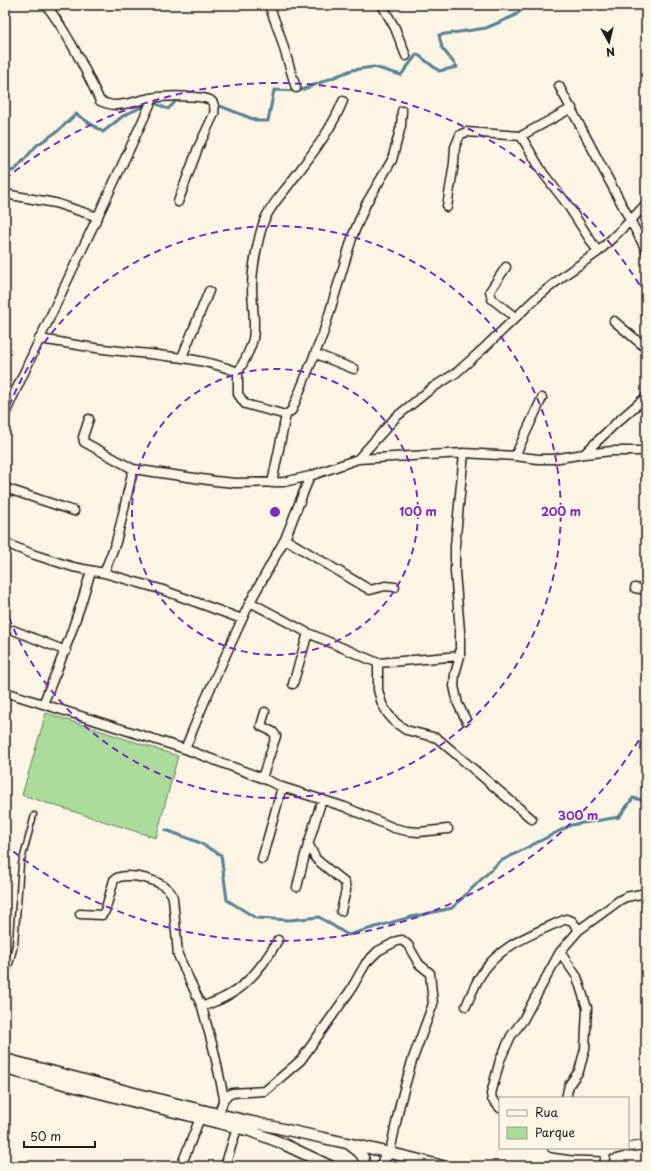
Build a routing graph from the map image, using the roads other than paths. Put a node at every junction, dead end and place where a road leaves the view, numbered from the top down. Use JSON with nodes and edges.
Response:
{"nodes":[{"id":1,"x":46,"y":5,"type":"edge"},
{"id":2,"x":269,"y":5,"type":"edge"},
{"id":3,"x":382,"y":5,"type":"edge"},
{"id":4,"x":644,"y":5,"type":"edge"},
{"id":5,"x":646,"y":12,"type":"edge"},
{"id":6,"x":406,"y":56,"type":"dead end"},
{"id":7,"x":559,"y":86,"type":"dead end"},
{"id":8,"x":296,"y":88,"type":"dead end"},
{"id":9,"x":153,"y":98,"type":"junction"},
{"id":10,"x":343,"y":101,"type":"dead end"},
{"id":11,"x":572,"y":108,"type":"junction"},
{"id":12,"x":402,"y":111,"type":"dead end"},
{"id":13,"x":521,"y":136,"type":"junction"},
{"id":14,"x":5,"y":194,"type":"edge"},
{"id":15,"x":178,"y":202,"type":"dead end"},
{"id":16,"x":646,"y":204,"type":"edge"},
{"id":17,"x":447,"y":207,"type":"dead end"},
{"id":18,"x":98,"y":217,"type":"junction"},
{"id":19,"x":630,"y":221,"type":"junction"},
{"id":20,"x":646,"y":250,"type":"edge"},
{"id":21,"x":598,"y":252,"type":"junction"},
{"id":22,"x":506,"y":267,"type":"dead end"},
{"id":23,"x":209,"y":291,"type":"dead end"},
{"id":24,"x":515,"y":318,"type":"junction"},
{"id":25,"x":614,"y":321,"type":"dead end"},
{"id":26,"x":39,"y":339,"type":"junction"},
{"id":27,"x":646,"y":348,"type":"edge"},
{"id":28,"x":316,"y":354,"type":"junction"},
{"id":29,"x":182,"y":357,"type":"junction"},
{"id":30,"x":354,"y":369,"type":"dead end"},
{"id":31,"x":238,"y":372,"type":"junction"},
{"id":32,"x":646,"y":396,"type":"edge"},
{"id":33,"x":542,"y":398,"type":"dead end"},
{"id":34,"x":5,"y":414,"type":"edge"},
{"id":35,"x":286,"y":415,"type":"junction"},
{"id":36,"x":89,"y":419,"type":"dead end"},
{"id":37,"x":646,"y":451,"type":"edge"},
{"id":38,"x":464,"y":454,"type":"junction"},
{"id":39,"x":584,"y":454,"type":"junction"},
{"id":40,"x":515,"y":456,"type":"junction"},
{"id":41,"x":358,"y":459,"type":"junction"},
{"id":42,"x":133,"y":469,"type":"junction"},
{"id":43,"x":310,"y":476,"type":"junction"},
{"id":44,"x":272,"y":483,"type":"junction"},
{"id":45,"x":5,"y":488,"type":"edge"},
{"id":46,"x":74,"y":511,"type":"dead end"},
{"id":47,"x":285,"y":538,"type":"junction"},
{"id":48,"x":5,"y":543,"type":"edge"},
{"id":49,"x":91,"y":571,"type":"junction"},
{"id":50,"x":104,"y":573,"type":"junction"},
{"id":51,"x":395,"y":587,"type":"dead end"},
{"id":52,"x":635,"y":588,"type":"dead end"},
{"id":53,"x":646,"y":590,"type":"edge"},
{"id":54,"x":250,"y":602,"type":"junction"},
{"id":55,"x":242,"y":619,"type":"junction"},
{"id":56,"x":13,"y":630,"type":"dead end"},
{"id":57,"x":308,"y":632,"type":"junction"},
{"id":58,"x":66,"y":651,"type":"junction"},
{"id":59,"x":460,"y":656,"type":"junction"},
{"id":60,"x":378,"y":663,"type":"junction"},
{"id":61,"x":293,"y":684,"type":"dead end"},
{"id":62,"x":5,"y":692,"type":"edge"},
{"id":63,"x":43,"y":704,"type":"junction"},
{"id":64,"x":265,"y":712,"type":"dead end"},
{"id":65,"x":466,"y":720,"type":"dead end"},
{"id":66,"x":185,"y":749,"type":"junction"},
{"id":67,"x":262,"y":778,"type":"junction"},
{"id":68,"x":282,"y":787,"type":"junction"},
{"id":69,"x":322,"y":799,"type":"junction"},
{"id":70,"x":34,"y":815,"type":"dead end"},
{"id":71,"x":532,"y":819,"type":"dead end"},
{"id":72,"x":448,"y":829,"type":"dead end"},
{"id":73,"x":308,"y":843,"type":"junction"},
{"id":74,"x":262,"y":859,"type":"dead end"},
{"id":75,"x":297,"y":887,"type":"dead end"},
{"id":76,"x":646,"y":894,"type":"edge"},
{"id":77,"x":341,"y":911,"type":"dead end"},
{"id":78,"x":80,"y":914,"type":"dead end"},
{"id":79,"x":579,"y":930,"type":"junction"},
{"id":80,"x":278,"y":940,"type":"dead end"},
{"id":81,"x":560,"y":952,"type":"junction"},
{"id":82,"x":5,"y":979,"type":"edge"},
{"id":83,"x":466,"y":1006,"type":"dead end"},
{"id":84,"x":202,"y":1007,"type":"junction"},
{"id":85,"x":5,"y":1059,"type":"edge"},
{"id":86,"x":5,"y":1069,"type":"edge"},
{"id":87,"x":566,"y":1097,"type":"edge"},
{"id":88,"x":224,"y":1098,"type":"junction"},
{"id":89,"x":499,"y":1107,"type":"edge"},
{"id":90,"x":218,"y":1114,"type":"junction"},
{"id":91,"x":200,"y":1118,"type":"junction"},
{"id":92,"x":237,"y":1128,"type":"junction"},
{"id":93,"x":347,"y":1143,"type":"junction"},
{"id":94,"x":646,"y":1145,"type":"edge"},
{"id":95,"x":629,"y":1147,"type":"edge"},
{"id":96,"x":559,"y":1149,"type":"edge"},
{"id":97,"x":617,"y":1149,"type":"edge"},
{"id":98,"x":390,"y":1152,"type":"junction"},
{"id":99,"x":606,"y":1152,"type":"junction"},
{"id":100,"x":181,"y":1166,"type":"edge"},
{"id":101,"x":225,"y":1166,"type":"edge"},
{"id":102,"x":330,"y":1166,"type":"edge"},
{"id":103,"x":362,"y":1166,"type":"edge"},
{"id":104,"x":382,"y":1166,"type":"edge"},
{"id":105,"x":442,"y":1166,"type":"edge"},
{"id":106,"x":604,"y":1166,"type":"edge"}],
"edges":[{"from":1,"to":9,"type":"street"},
{"from":2,"to":8,"type":"street"},
{"from":3,"to":6,"type":"street"},
{"from":4,"to":5,"type":"street"},
{"from":7,"to":11,"type":"street"},
{"from":9,"to":15,"type":"street"},
{"from":9,"to":18,"type":"street"},
{"from":10,"to":31,"type":"street"},
{"from":11,"to":13,"type":"street"},
{"from":11,"to":19,"type":"street"},
{"from":12,"to":28,"type":"street"},
{"from":13,"to":17,"type":"street"},
{"from":13,"to":21,"type":"street"},
{"from":14,"to":18,"type":"street"},
{"from":16,"to":19,"type":"street"},
{"from":18,"to":26,"type":"street"},
{"from":19,"to":20,"type":"street"},
{"from":19,"to":21,"type":"street"},
{"from":21,"to":24,"type":"street"},
{"from":22,"to":24,"type":"street"},
{"from":23,"to":29,"type":"street"},
{"from":24,"to":41,"type":"street"},
{"from":25,"to":27,"type":"street"},
{"from":26,"to":29,"type":"street"},
{"from":26,"to":34,"type":"street"},
{"from":28,"to":30,"type":"street"},
{"from":28,"to":35,"type":"street"},
{"from":29,"to":31,"type":"street"},
{"from":31,"to":35,"type":"street"},
{"from":32,"to":39,"type":"street"},
{"from":33,"to":40,"type":"street"},
{"from":35,"to":44,"type":"street"},
{"from":36,"to":42,"type":"street"},
{"from":37,"to":39,"type":"street"},
{"from":38,"to":40,"type":"street"},
{"from":38,"to":41,"type":"street"},
{"from":38,"to":59,"type":"street"},
{"from":39,"to":40,"type":"street"},
{"from":41,"to":43,"type":"street"},
{"from":42,"to":44,"type":"street"},
{"from":42,"to":50,"type":"street"},
{"from":43,"to":44,"type":"street"},
{"from":43,"to":47,"type":"street"},
{"from":45,"to":46,"type":"street"},
{"from":47,"to":51,"type":"street"},
{"from":47,"to":54,"type":"street"},
{"from":48,"to":49,"type":"street"},
{"from":49,"to":50,"type":"street"},
{"from":49,"to":58,"type":"street"},
{"from":50,"to":55,"type":"street"},
{"from":52,"to":53,"type":"street"},
{"from":54,"to":55,"type":"street"},
{"from":54,"to":57,"type":"street"},
{"from":55,"to":66,"type":"street"},
{"from":56,"to":58,"type":"street"},
{"from":57,"to":60,"type":"street"},
{"from":57,"to":61,"type":"street"},
{"from":58,"to":63,"type":"street"},
{"from":59,"to":60,"type":"street"},
{"from":59,"to":65,"type":"street"},
{"from":60,"to":71,"type":"street"},
{"from":62,"to":63,"type":"street"},
{"from":63,"to":66,"type":"street"},
{"from":64,"to":67,"type":"street"},
{"from":66,"to":67,"type":"street"},
{"from":67,"to":68,"type":"street"},
{"from":68,"to":69,"type":"street"},
{"from":68,"to":74,"type":"street"},
{"from":69,"to":72,"type":"street"},
{"from":69,"to":73,"type":"street"},
{"from":70,"to":82,"type":"lane"},
{"from":73,"to":75,"type":"street"},
{"from":73,"to":77,"type":"street"},
{"from":76,"to":79,"type":"street"},
{"from":78,"to":84,"type":"street"},
{"from":79,"to":81,"type":"street"},
{"from":79,"to":83,"type":"street"},
{"from":80,"to":84,"type":"street"},
{"from":81,"to":87,"type":"street"},
{"from":81,"to":89,"type":"street"},
{"from":84,"to":88,"type":"street"},
{"from":85,"to":90,"type":"street"},
{"from":86,"to":91,"type":"street"},
{"from":88,"to":90,"type":"street"},
{"from":88,"to":98,"type":"street"},
{"from":90,"to":93,"type":"street"},
{"from":91,"to":92,"type":"street"},
{"from":91,"to":100,"type":"street"},
{"from":92,"to":101,"type":"street"},
{"from":92,"to":102,"type":"street"},
{"from":93,"to":98,"type":"street"},
{"from":93,"to":103,"type":"street"},
{"from":94,"to":95,"type":"street"},
{"from":96,"to":99,"type":"street"},
{"from":97,"to":99,"type":"street"},
{"from":98,"to":104,"type":"street"},
{"from":98,"to":105,"type":"street"},
{"from":99,"to":106,"type":"street"}]}
